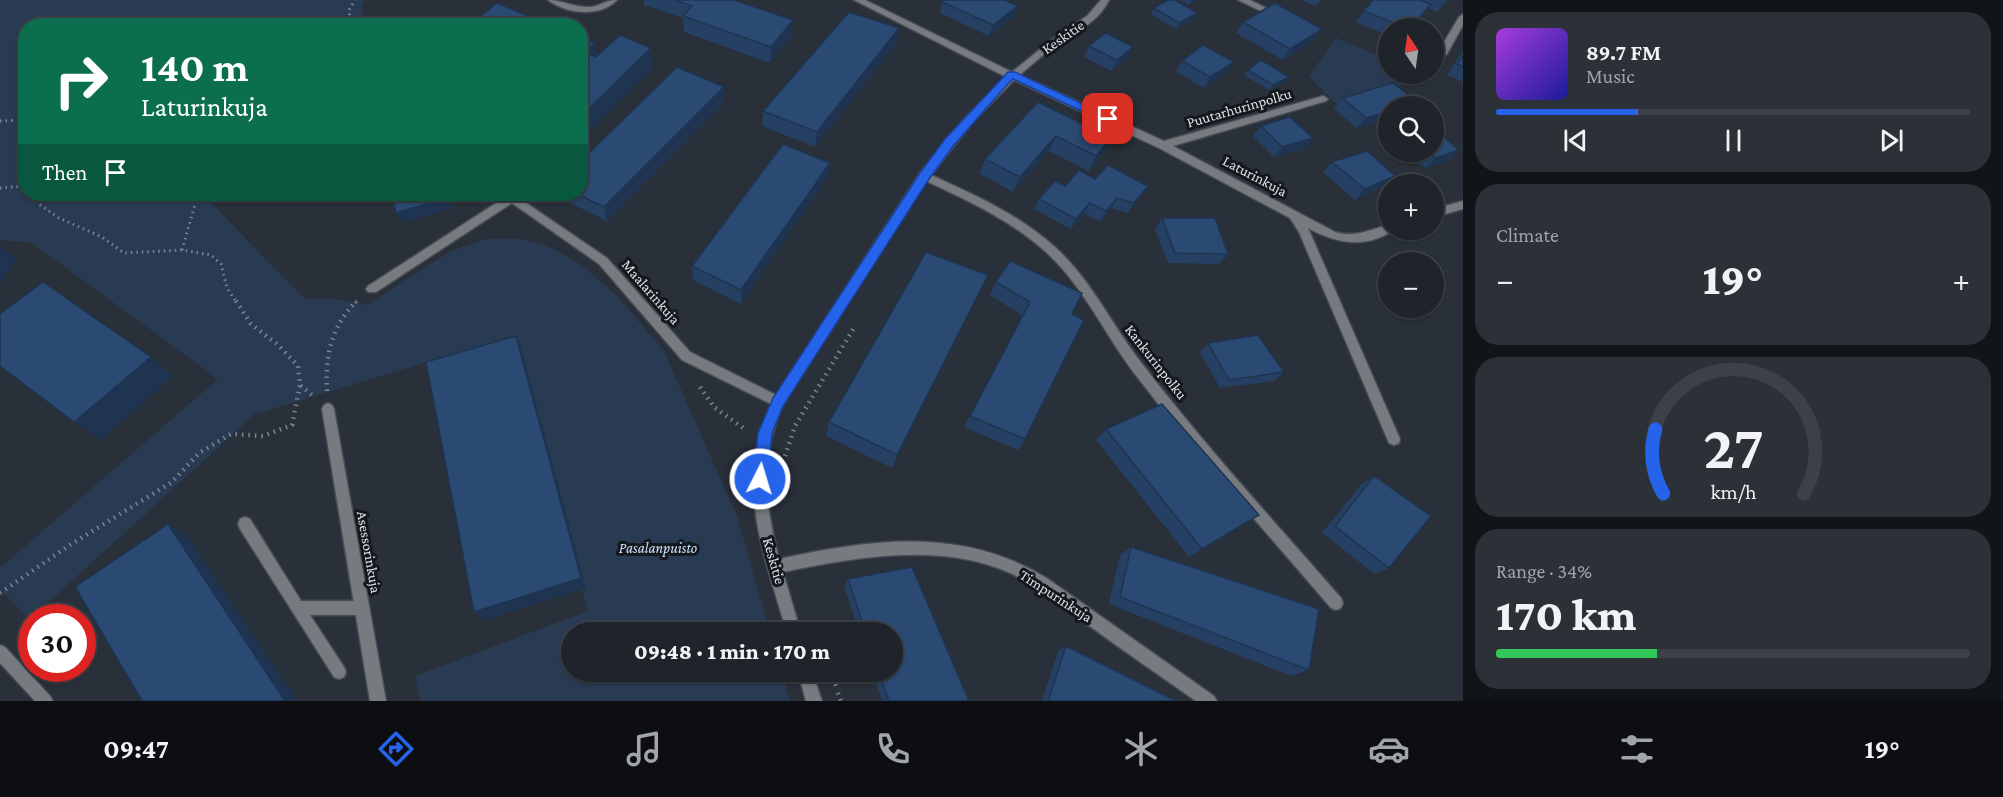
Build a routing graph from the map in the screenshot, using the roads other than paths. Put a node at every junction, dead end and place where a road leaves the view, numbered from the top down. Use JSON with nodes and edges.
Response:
{"nodes":[{"id":1,"x":552,"y":0,"type":"edge"},
{"id":2,"x":613,"y":0,"type":"edge"},
{"id":3,"x":858,"y":0,"type":"edge"},
{"id":4,"x":1105,"y":0,"type":"edge"},
{"id":5,"x":1242,"y":0,"type":"edge"},
{"id":6,"x":1266,"y":10,"type":"edge"},
{"id":7,"x":1463,"y":17,"type":"edge"},
{"id":8,"x":1444,"y":50,"type":"edge"},
{"id":9,"x":1011,"y":74,"type":"junction"},
{"id":10,"x":1323,"y":99,"type":"dead end"},
{"id":11,"x":1163,"y":145,"type":"junction"},
{"id":12,"x":924,"y":176,"type":"junction"},
{"id":13,"x":501,"y":201,"type":"edge"},
{"id":14,"x":515,"y":201,"type":"edge"},
{"id":15,"x":1463,"y":205,"type":"edge"},
{"id":16,"x":1444,"y":210,"type":"edge"},
{"id":17,"x":1293,"y":215,"type":"junction"},
{"id":18,"x":1378,"y":232,"type":"edge"},
{"id":19,"x":372,"y":289,"type":"road end"},
{"id":20,"x":778,"y":402,"type":"junction"},
{"id":21,"x":328,"y":409,"type":"road end"},
{"id":22,"x":1394,"y":440,"type":"dead end"},
{"id":23,"x":245,"y":524,"type":"dead end"},
{"id":24,"x":776,"y":567,"type":"junction"},
{"id":25,"x":1336,"y":603,"type":"dead end"},
{"id":26,"x":297,"y":608,"type":"junction"},
{"id":27,"x":362,"y":608,"type":"junction"},
{"id":28,"x":791,"y":622,"type":"edge"},
{"id":29,"x":0,"y":651,"type":"edge"},
{"id":30,"x":339,"y":672,"type":"dead end"},
{"id":31,"x":808,"y":682,"type":"edge"},
{"id":32,"x":45,"y":701,"type":"edge"},
{"id":33,"x":378,"y":701,"type":"edge"},
{"id":34,"x":814,"y":701,"type":"edge"},
{"id":35,"x":1209,"y":701,"type":"edge"}],
"edges":[{"from":1,"to":2,"type":"street"},
{"from":3,"to":9,"type":"street","name":"Laturinkuja"},
{"from":4,"to":9,"type":"street","name":"Keskitie"},
{"from":5,"to":6,"type":"street"},
{"from":7,"to":8,"type":"street"},
{"from":9,"to":11,"type":"street","name":"Laturinkuja"},
{"from":9,"to":12,"type":"street","name":"Keskitie"},
{"from":10,"to":11,"type":"street","name":"Puutarhurinpolku"},
{"from":11,"to":17,"type":"street","name":"Laturinkuja"},
{"from":12,"to":20,"type":"street","name":"Keskitie"},
{"from":12,"to":25,"type":"street","name":"Kankurinpolku"},
{"from":13,"to":19,"type":"street"},
{"from":14,"to":20,"type":"street","name":"Maalarinkuja"},
{"from":15,"to":16,"type":"street"},
{"from":17,"to":18,"type":"street"},
{"from":17,"to":22,"type":"street","name":"Laturinkuja"},
{"from":20,"to":24,"type":"street","name":"Keskitie"},
{"from":21,"to":27,"type":"street","name":"Asessorinkuja"},
{"from":23,"to":26,"type":"street"},
{"from":24,"to":28,"type":"street","name":"Keskitie"},
{"from":24,"to":35,"type":"street","name":"Timpurinkuja"},
{"from":26,"to":27,"type":"street"},
{"from":26,"to":30,"type":"street"},
{"from":27,"to":33,"type":"street","name":"Asessorinkuja"},
{"from":29,"to":32,"type":"street"},
{"from":31,"to":34,"type":"street"}]}
